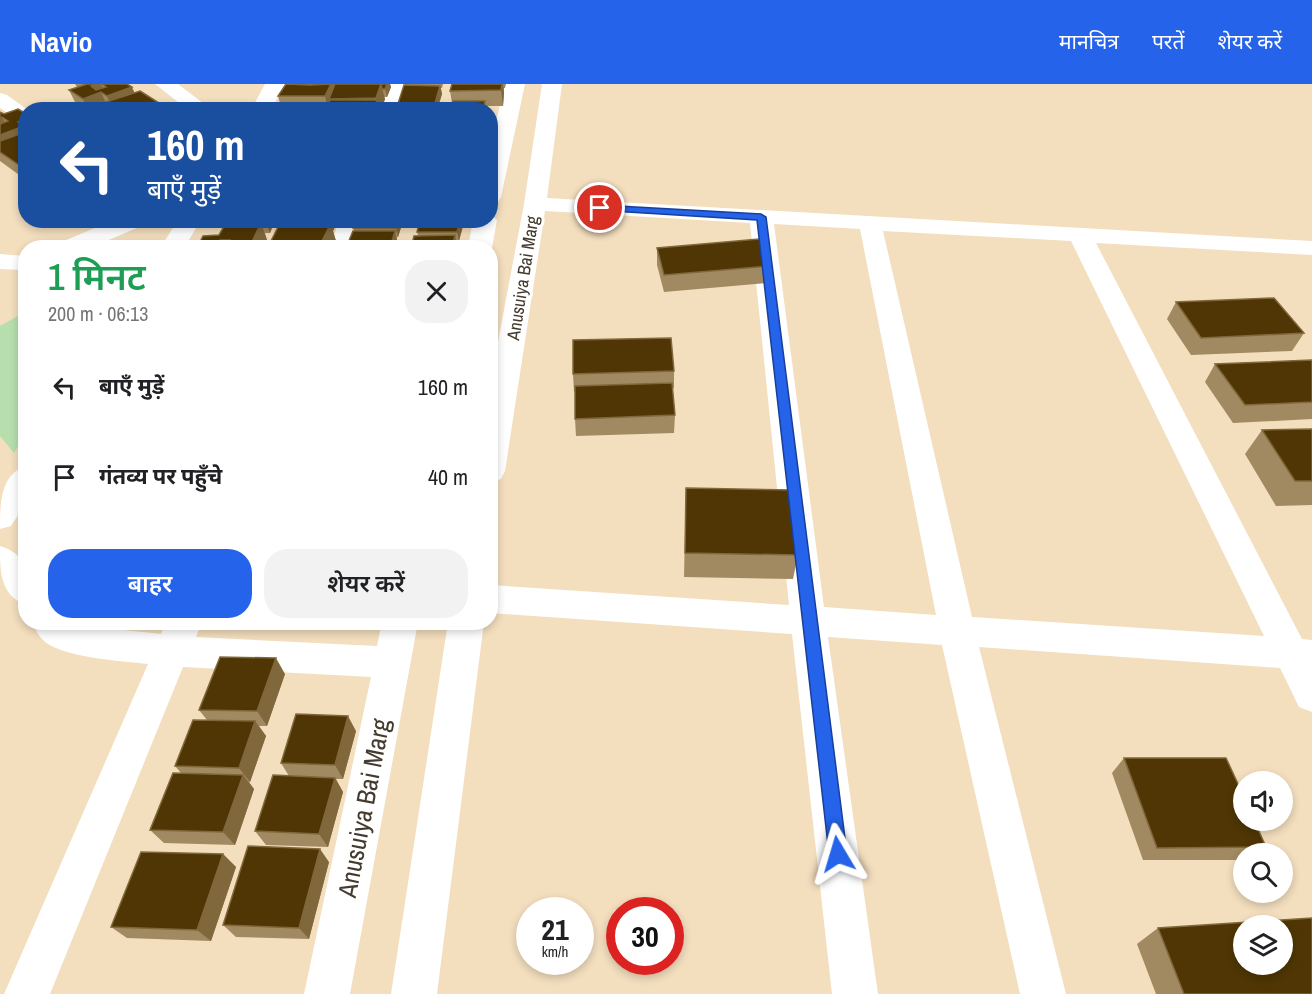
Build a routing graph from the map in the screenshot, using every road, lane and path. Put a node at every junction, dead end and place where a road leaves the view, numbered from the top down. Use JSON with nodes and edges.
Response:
{"nodes":[{"id":1,"x":165,"y":84,"type":"edge"},
{"id":2,"x":275,"y":84,"type":"edge"},
{"id":3,"x":394,"y":84,"type":"edge"},
{"id":4,"x":515,"y":84,"type":"edge"},
{"id":5,"x":552,"y":84,"type":"edge"},
{"id":6,"x":0,"y":99,"type":"edge"},
{"id":7,"x":191,"y":102,"type":"edge"},
{"id":8,"x":265,"y":102,"type":"edge"},
{"id":9,"x":388,"y":102,"type":"edge"},
{"id":10,"x":18,"y":111,"type":"edge"},
{"id":11,"x":498,"y":161,"type":"edge"},
{"id":12,"x":535,"y":204,"type":"junction"},
{"id":13,"x":761,"y":217,"type":"junction"},
{"id":14,"x":870,"y":223,"type":"junction"},
{"id":15,"x":117,"y":228,"type":"edge"},
{"id":16,"x":1080,"y":235,"type":"junction"},
{"id":17,"x":87,"y":240,"type":"edge"},
{"id":18,"x":1312,"y":248,"type":"edge"},
{"id":19,"x":0,"y":261,"type":"edge"},
{"id":20,"x":18,"y":262,"type":"edge"},
{"id":21,"x":498,"y":424,"type":"edge"},
{"id":22,"x":18,"y":489,"type":"edge"},
{"id":23,"x":0,"y":517,"type":"edge"},
{"id":24,"x":0,"y":559,"type":"edge"},
{"id":25,"x":18,"y":581,"type":"edge"},
{"id":26,"x":498,"y":600,"type":"edge"},
{"id":27,"x":808,"y":621,"type":"junction"},
{"id":28,"x":56,"y":630,"type":"edge"},
{"id":29,"x":399,"y":630,"type":"edge"},
{"id":30,"x":465,"y":630,"type":"edge"},
{"id":31,"x":957,"y":631,"type":"junction"},
{"id":32,"x":178,"y":637,"type":"edge"},
{"id":33,"x":1301,"y":654,"type":"edge"},
{"id":34,"x":393,"y":662,"type":"junction"},
{"id":35,"x":1312,"y":695,"type":"edge"},
{"id":36,"x":27,"y":994,"type":"edge"},
{"id":37,"x":327,"y":994,"type":"edge"},
{"id":38,"x":414,"y":994,"type":"edge"},
{"id":39,"x":855,"y":994,"type":"edge"},
{"id":40,"x":1043,"y":994,"type":"edge"}],
"edges":[{"from":1,"to":7,"type":"street"},
{"from":2,"to":8,"type":"street"},
{"from":3,"to":9,"type":"street"},
{"from":4,"to":11,"type":"street"},
{"from":5,"to":12,"type":"street","name":"Anusuiya Bai Marg"},
{"from":6,"to":10,"type":"street"},
{"from":12,"to":13,"type":"street"},
{"from":12,"to":21,"type":"street","name":"Anusuiya Bai Marg"},
{"from":13,"to":14,"type":"street"},
{"from":13,"to":27,"type":"street"},
{"from":14,"to":16,"type":"street"},
{"from":14,"to":31,"type":"street"},
{"from":15,"to":17,"type":"street"},
{"from":16,"to":18,"type":"street"},
{"from":16,"to":33,"type":"street"},
{"from":19,"to":20,"type":"street"},
{"from":22,"to":23,"type":"street"},
{"from":24,"to":25,"type":"street"},
{"from":26,"to":27,"type":"street"},
{"from":27,"to":31,"type":"street"},
{"from":27,"to":39,"type":"street"},
{"from":28,"to":32,"type":"street"},
{"from":29,"to":34,"type":"street","name":"Anusuiya Bai Marg"},
{"from":30,"to":38,"type":"street"},
{"from":31,"to":33,"type":"street"},
{"from":31,"to":40,"type":"street"},
{"from":32,"to":34,"type":"street"},
{"from":32,"to":36,"type":"street"},
{"from":33,"to":35,"type":"street"},
{"from":34,"to":37,"type":"street","name":"Anusuiya Bai Marg"}]}
